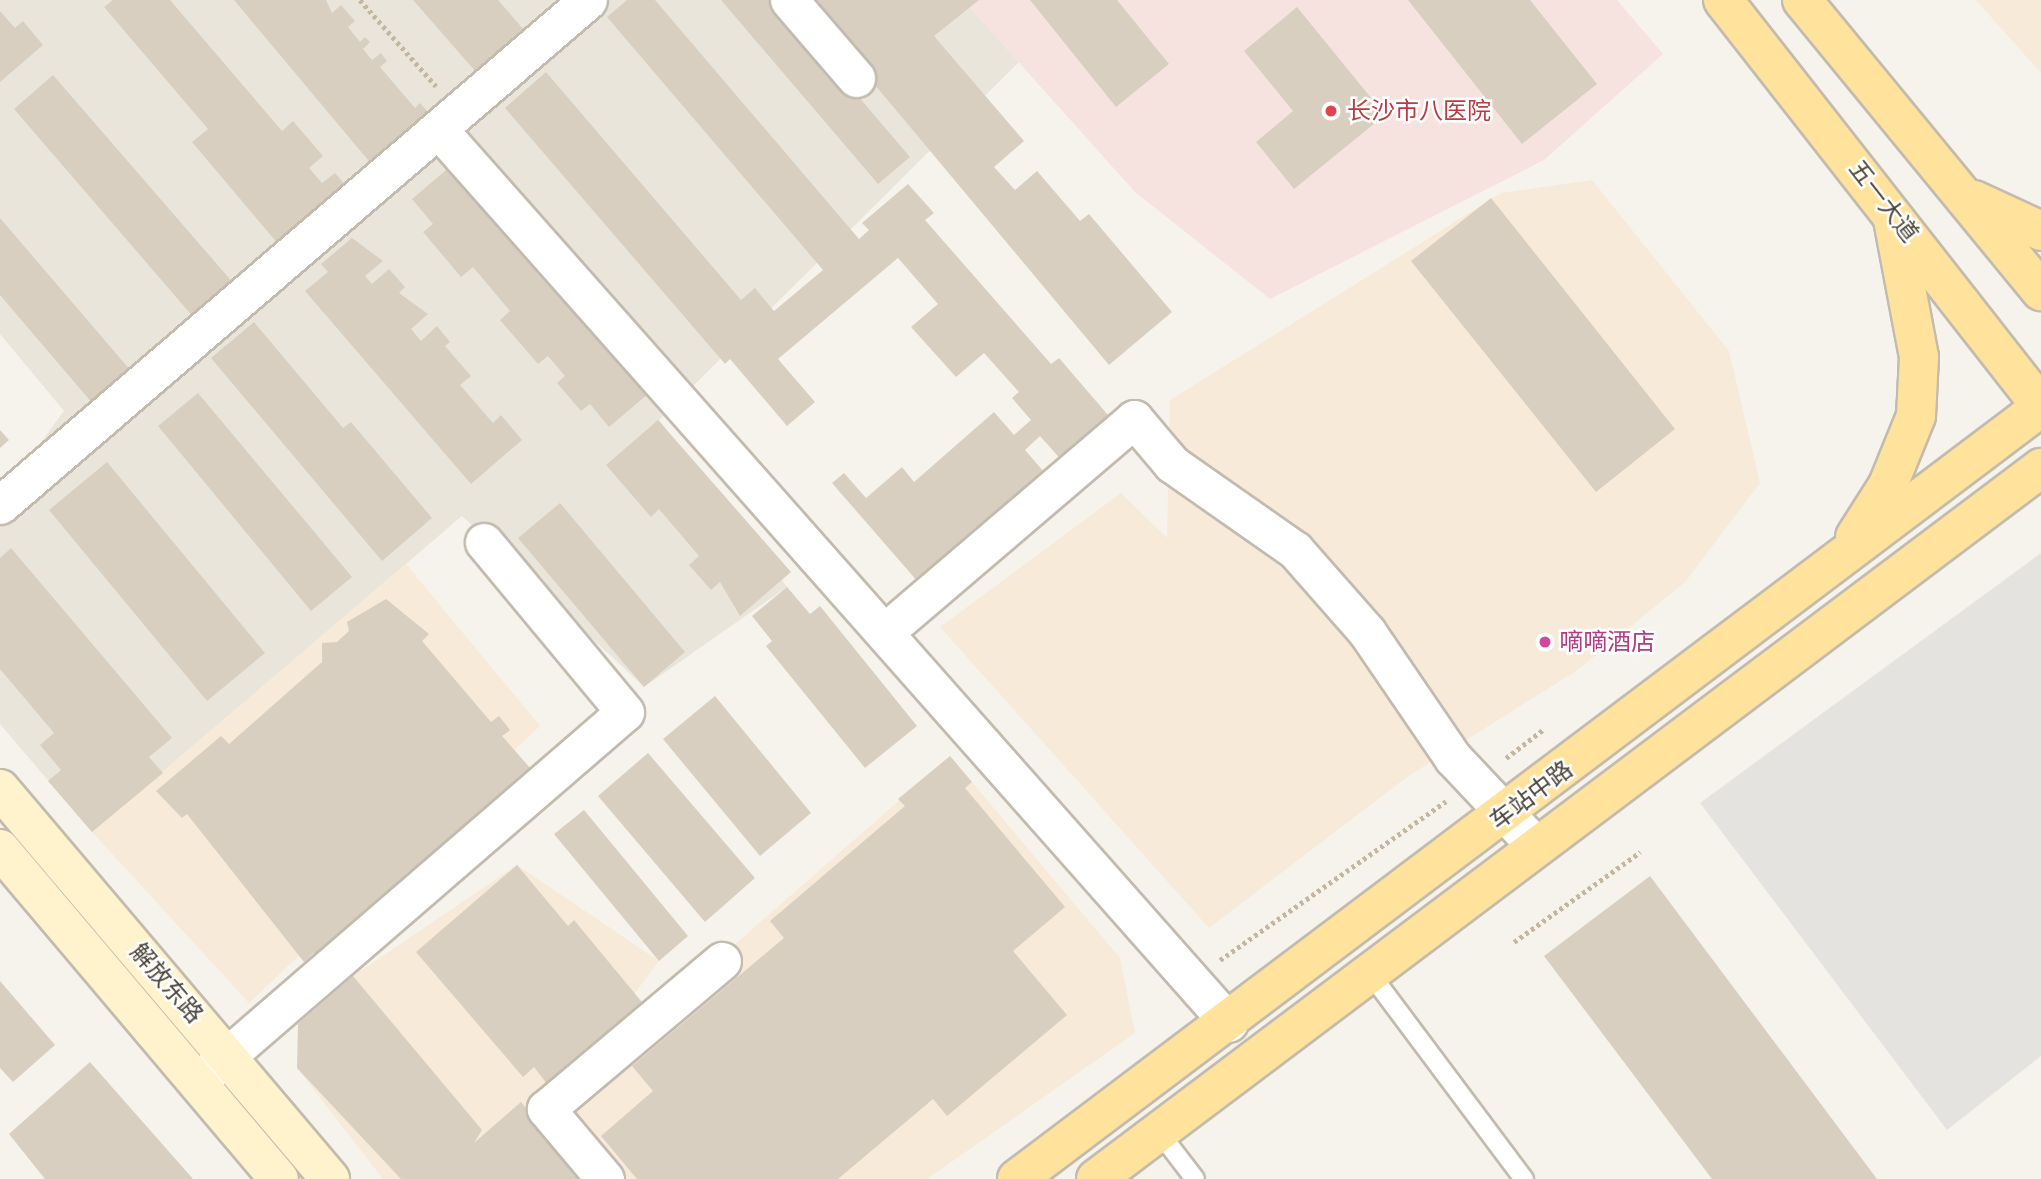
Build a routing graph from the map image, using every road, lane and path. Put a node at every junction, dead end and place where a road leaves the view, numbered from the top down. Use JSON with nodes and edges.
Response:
{"nodes":[{"id":1,"x":360,"y":0,"type":"edge"},
{"id":2,"x":588,"y":0,"type":"edge"},
{"id":3,"x":789,"y":0,"type":"edge"},
{"id":4,"x":1723,"y":0,"type":"edge"},
{"id":5,"x":1802,"y":0,"type":"edge"},
{"id":6,"x":856,"y":78,"type":"dead end"},
{"id":7,"x":448,"y":121,"type":"junction"},
{"id":8,"x":1960,"y":192,"type":"junction"},
{"id":9,"x":1891,"y":207,"type":"junction"},
{"id":10,"x":2041,"y":230,"type":"edge"},
{"id":11,"x":2041,"y":290,"type":"edge"},
{"id":12,"x":2041,"y":407,"type":"edge"},
{"id":13,"x":2041,"y":468,"type":"edge"},
{"id":14,"x":0,"y":505,"type":"edge"},
{"id":15,"x":484,"y":542,"type":"dead end"},
{"id":16,"x":1842,"y":558,"type":"junction"},
{"id":17,"x":900,"y":619,"type":"dead end"},
{"id":18,"x":1544,"y":729,"type":"dead end"},
{"id":19,"x":1506,"y":758,"type":"dead end"},
{"id":20,"x":0,"y":789,"type":"edge"},
{"id":21,"x":1455,"y":795,"type":"dead end"},
{"id":22,"x":1508,"y":812,"type":"junction"},
{"id":23,"x":1535,"y":845,"type":"junction"},
{"id":24,"x":0,"y":849,"type":"edge"},
{"id":25,"x":1640,"y":852,"type":"dead end"},
{"id":26,"x":1514,"y":942,"type":"dead end"},
{"id":27,"x":1220,"y":960,"type":"dead end"},
{"id":28,"x":722,"y":961,"type":"dead end"},
{"id":29,"x":1369,"y":972,"type":"junction"},
{"id":30,"x":1229,"y":1023,"type":"junction"},
{"id":31,"x":228,"y":1054,"type":"junction"},
{"id":32,"x":198,"y":1080,"type":"junction"},
{"id":33,"x":1159,"y":1132,"type":"junction"},
{"id":34,"x":279,"y":1179,"type":"edge"},
{"id":35,"x":330,"y":1179,"type":"edge"},
{"id":36,"x":605,"y":1179,"type":"edge"},
{"id":37,"x":1017,"y":1179,"type":"edge"},
{"id":38,"x":1096,"y":1179,"type":"edge"},
{"id":39,"x":1195,"y":1179,"type":"edge"},
{"id":40,"x":1524,"y":1179,"type":"edge"}],
"edges":[{"from":1,"to":7,"type":"path"},
{"from":2,"to":7,"type":"street"},
{"from":3,"to":6,"type":"street"},
{"from":4,"to":9,"type":"main road","name":"五一大道"},
{"from":5,"to":8,"type":"main road"},
{"from":7,"to":14,"type":"street"},
{"from":7,"to":30,"type":"street"},
{"from":8,"to":10,"type":"main road"},
{"from":8,"to":11,"type":"main road"},
{"from":9,"to":12,"type":"main road","name":"五一大道"},
{"from":9,"to":16,"type":"main road"},
{"from":12,"to":16,"type":"main road","name":"车站中路"},
{"from":13,"to":23,"type":"main road","name":"车站中路"},
{"from":15,"to":31,"type":"street"},
{"from":16,"to":22,"type":"main road","name":"车站中路"},
{"from":17,"to":22,"type":"street"},
{"from":18,"to":19,"type":"path"},
{"from":20,"to":31,"type":"main road","name":"解放东路"},
{"from":21,"to":27,"type":"path"},
{"from":22,"to":23,"type":"street"},
{"from":22,"to":30,"type":"main road","name":"车站中路"},
{"from":23,"to":29,"type":"main road","name":"车站中路"},
{"from":24,"to":32,"type":"main road","name":"解放东路"},
{"from":25,"to":26,"type":"path"},
{"from":28,"to":36,"type":"street"},
{"from":29,"to":33,"type":"main road","name":"车站中路"},
{"from":29,"to":40,"type":"lane"},
{"from":30,"to":37,"type":"main road","name":"车站中路"},
{"from":31,"to":32,"type":"street"},
{"from":31,"to":35,"type":"main road","name":"解放东路"},
{"from":32,"to":34,"type":"main road","name":"解放东路"},
{"from":33,"to":38,"type":"main road","name":"车站中路"},
{"from":33,"to":39,"type":"lane"}]}
